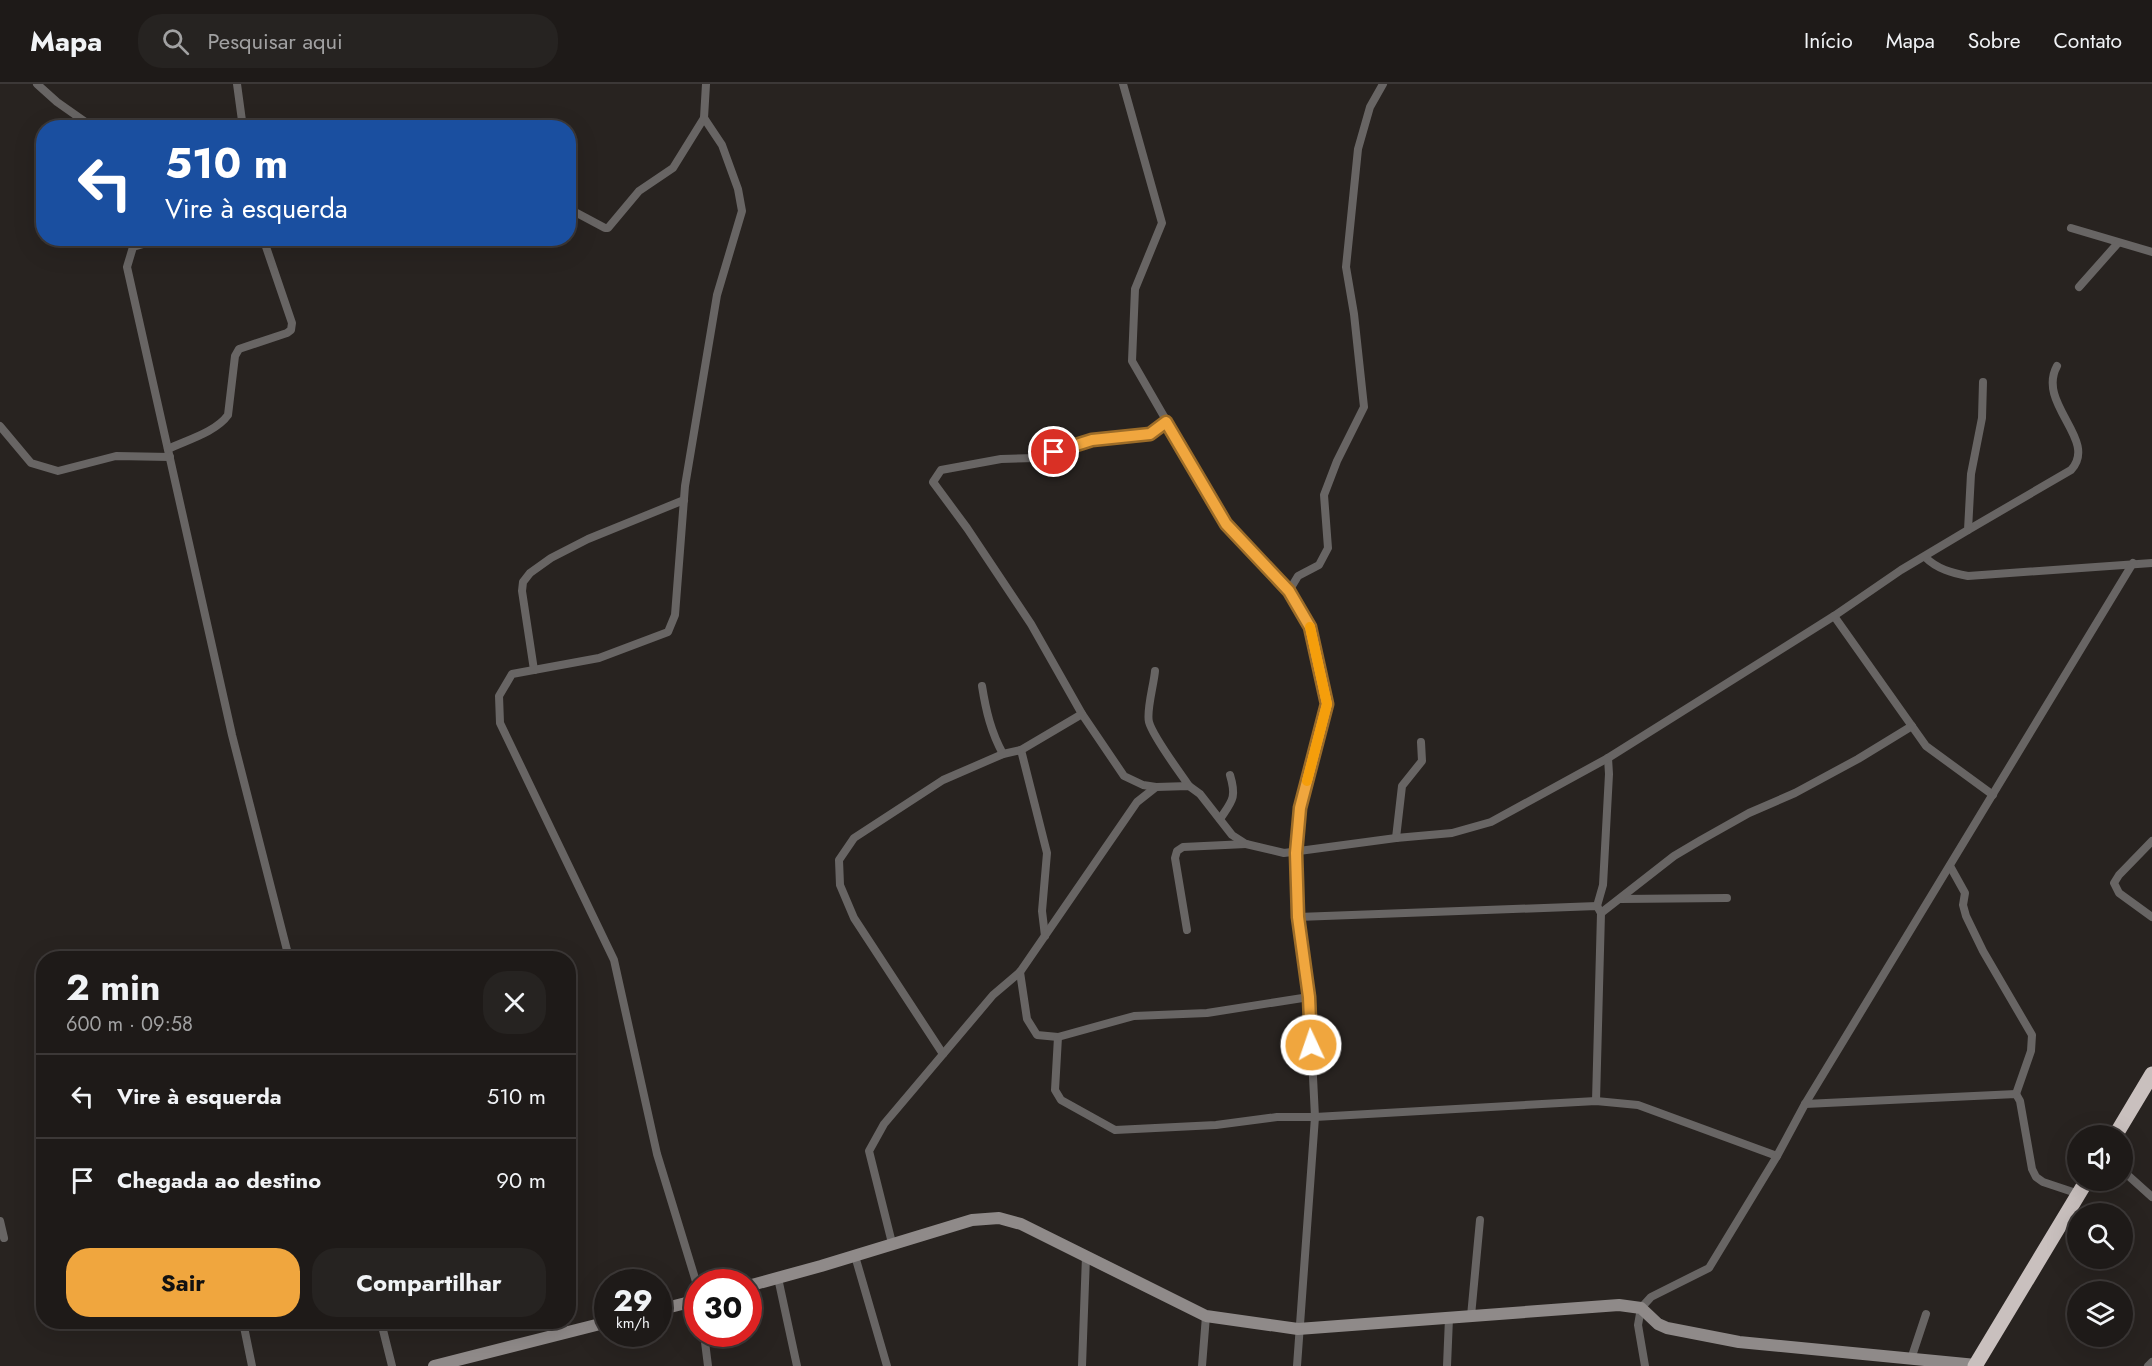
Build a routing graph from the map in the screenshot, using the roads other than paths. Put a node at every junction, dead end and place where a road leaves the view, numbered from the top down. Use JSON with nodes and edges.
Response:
{"nodes":[{"id":1,"x":37,"y":84,"type":"edge"},
{"id":2,"x":238,"y":84,"type":"edge"},
{"id":3,"x":706,"y":84,"type":"edge"},
{"id":4,"x":1123,"y":84,"type":"edge"},
{"id":5,"x":1383,"y":84,"type":"edge"},
{"id":6,"x":704,"y":118,"type":"junction"},
{"id":7,"x":83,"y":120,"type":"edge"},
{"id":8,"x":242,"y":120,"type":"edge"},
{"id":9,"x":576,"y":213,"type":"edge"},
{"id":10,"x":2071,"y":228,"type":"dead end"},
{"id":11,"x":2118,"y":243,"type":"junction"},
{"id":12,"x":131,"y":246,"type":"edge"},
{"id":13,"x":266,"y":246,"type":"edge"},
{"id":14,"x":2152,"y":252,"type":"edge"},
{"id":15,"x":2079,"y":287,"type":"dead end"},
{"id":16,"x":2057,"y":366,"type":"dead end"},
{"id":17,"x":1983,"y":382,"type":"dead end"},
{"id":18,"x":1166,"y":422,"type":"junction"},
{"id":19,"x":2,"y":430,"type":"edge"},
{"id":20,"x":169,"y":453,"type":"junction"},
{"id":21,"x":684,"y":500,"type":"junction"},
{"id":22,"x":1968,"y":530,"type":"junction"},
{"id":23,"x":1925,"y":557,"type":"junction"},
{"id":24,"x":2133,"y":563,"type":"junction"},
{"id":25,"x":2152,"y":563,"type":"edge"},
{"id":26,"x":1289,"y":591,"type":"junction"},
{"id":27,"x":1834,"y":616,"type":"junction"},
{"id":28,"x":534,"y":670,"type":"junction"},
{"id":29,"x":1155,"y":671,"type":"dead end"},
{"id":30,"x":982,"y":686,"type":"dead end"},
{"id":31,"x":1082,"y":714,"type":"junction"},
{"id":32,"x":1912,"y":726,"type":"junction"},
{"id":33,"x":1421,"y":742,"type":"dead end"},
{"id":34,"x":1022,"y":750,"type":"junction"},
{"id":35,"x":1003,"y":754,"type":"junction"},
{"id":36,"x":1608,"y":758,"type":"junction"},
{"id":37,"x":1230,"y":775,"type":"dead end"},
{"id":38,"x":1189,"y":786,"type":"junction"},
{"id":39,"x":1156,"y":787,"type":"junction"},
{"id":40,"x":1993,"y":795,"type":"junction"},
{"id":41,"x":1220,"y":819,"type":"junction"},
{"id":42,"x":1396,"y":838,"type":"junction"},
{"id":43,"x":2152,"y":841,"type":"edge"},
{"id":44,"x":1246,"y":844,"type":"junction"},
{"id":45,"x":1296,"y":853,"type":"junction"},
{"id":46,"x":1950,"y":866,"type":"junction"},
{"id":47,"x":1620,"y":898,"type":"junction"},
{"id":48,"x":1727,"y":898,"type":"dead end"},
{"id":49,"x":1599,"y":909,"type":"junction"},
{"id":50,"x":1298,"y":917,"type":"junction"},
{"id":51,"x":2152,"y":917,"type":"edge"},
{"id":52,"x":1187,"y":930,"type":"dead end"},
{"id":53,"x":1045,"y":936,"type":"junction"},
{"id":54,"x":287,"y":951,"type":"edge"},
{"id":55,"x":1020,"y":972,"type":"junction"},
{"id":56,"x":1309,"y":997,"type":"junction"},
{"id":57,"x":1058,"y":1037,"type":"junction"},
{"id":58,"x":943,"y":1054,"type":"junction"},
{"id":59,"x":2152,"y":1074,"type":"edge"},
{"id":60,"x":2016,"y":1094,"type":"junction"},
{"id":61,"x":1596,"y":1101,"type":"junction"},
{"id":62,"x":1805,"y":1104,"type":"junction"},
{"id":63,"x":1315,"y":1117,"type":"junction"},
{"id":64,"x":2122,"y":1125,"type":"edge"},
{"id":65,"x":1777,"y":1156,"type":"junction"},
{"id":66,"x":2133,"y":1180,"type":"edge"},
{"id":67,"x":2067,"y":1185,"type":"edge"},
{"id":68,"x":2081,"y":1191,"type":"edge"},
{"id":69,"x":2152,"y":1197,"type":"edge"},
{"id":70,"x":1480,"y":1220,"type":"dead end"},
{"id":71,"x":0,"y":1221,"type":"edge"},
{"id":72,"x":4,"y":1238,"type":"dead end"},
{"id":73,"x":892,"y":1243,"type":"junction"},
{"id":74,"x":855,"y":1256,"type":"junction"},
{"id":75,"x":1086,"y":1256,"type":"junction"},
{"id":76,"x":692,"y":1269,"type":"edge"},
{"id":77,"x":778,"y":1278,"type":"junction"},
{"id":78,"x":762,"y":1282,"type":"edge"},
{"id":79,"x":1641,"y":1308,"type":"junction"},
{"id":80,"x":1926,"y":1314,"type":"dead end"},
{"id":81,"x":1206,"y":1316,"type":"junction"},
{"id":82,"x":1471,"y":1316,"type":"junction"},
{"id":83,"x":1449,"y":1318,"type":"junction"},
{"id":84,"x":594,"y":1326,"type":"edge"},
{"id":85,"x":244,"y":1329,"type":"edge"},
{"id":86,"x":383,"y":1329,"type":"edge"},
{"id":87,"x":1298,"y":1329,"type":"junction"},
{"id":88,"x":706,"y":1347,"type":"edge"},
{"id":89,"x":1911,"y":1359,"type":"junction"},
{"id":90,"x":1896,"y":1362,"type":"edge"},
{"id":91,"x":2152,"y":1362,"type":"edge"},
{"id":92,"x":252,"y":1366,"type":"edge"},
{"id":93,"x":392,"y":1366,"type":"edge"},
{"id":94,"x":434,"y":1366,"type":"edge"},
{"id":95,"x":708,"y":1366,"type":"edge"},
{"id":96,"x":797,"y":1366,"type":"edge"},
{"id":97,"x":886,"y":1366,"type":"edge"},
{"id":98,"x":1082,"y":1366,"type":"edge"},
{"id":99,"x":1202,"y":1366,"type":"edge"},
{"id":100,"x":1297,"y":1366,"type":"edge"},
{"id":101,"x":1447,"y":1366,"type":"edge"},
{"id":102,"x":1645,"y":1366,"type":"edge"},
{"id":103,"x":1976,"y":1366,"type":"edge"},
{"id":104,"x":2148,"y":1366,"type":"edge"}],
"edges":[{"from":1,"to":7,"type":"street"},
{"from":2,"to":8,"type":"street"},
{"from":3,"to":6,"type":"street"},
{"from":4,"to":18,"type":"street"},
{"from":5,"to":26,"type":"street"},
{"from":6,"to":9,"type":"street"},
{"from":6,"to":21,"type":"street"},
{"from":10,"to":11,"type":"street"},
{"from":11,"to":14,"type":"street"},
{"from":11,"to":15,"type":"street"},
{"from":12,"to":20,"type":"street"},
{"from":13,"to":20,"type":"street"},
{"from":16,"to":22,"type":"street"},
{"from":17,"to":22,"type":"street"},
{"from":18,"to":26,"type":"street"},
{"from":18,"to":31,"type":"street"},
{"from":19,"to":20,"type":"street"},
{"from":20,"to":54,"type":"street"},
{"from":21,"to":28,"type":"street"},
{"from":21,"to":28,"type":"street"},
{"from":22,"to":23,"type":"street"},
{"from":23,"to":24,"type":"street"},
{"from":23,"to":27,"type":"street"},
{"from":24,"to":25,"type":"street"},
{"from":24,"to":40,"type":"street"},
{"from":26,"to":45,"type":"street"},
{"from":27,"to":32,"type":"street"},
{"from":27,"to":36,"type":"street"},
{"from":28,"to":76,"type":"street"},
{"from":29,"to":38,"type":"street"},
{"from":30,"to":35,"type":"street"},
{"from":31,"to":34,"type":"street"},
{"from":31,"to":39,"type":"street"},
{"from":32,"to":40,"type":"street"},
{"from":32,"to":47,"type":"street"},
{"from":33,"to":42,"type":"street"},
{"from":34,"to":35,"type":"street"},
{"from":34,"to":53,"type":"street"},
{"from":35,"to":58,"type":"street"},
{"from":36,"to":42,"type":"street"},
{"from":36,"to":49,"type":"street"},
{"from":37,"to":41,"type":"street"},
{"from":38,"to":39,"type":"street"},
{"from":38,"to":41,"type":"street"},
{"from":39,"to":53,"type":"street"},
{"from":40,"to":46,"type":"street"},
{"from":41,"to":44,"type":"street"},
{"from":42,"to":45,"type":"street"},
{"from":43,"to":51,"type":"street"},
{"from":44,"to":45,"type":"street"},
{"from":44,"to":52,"type":"street"},
{"from":45,"to":50,"type":"street"},
{"from":46,"to":60,"type":"street"},
{"from":46,"to":62,"type":"street"},
{"from":47,"to":48,"type":"street"},
{"from":47,"to":49,"type":"street"},
{"from":49,"to":50,"type":"street"},
{"from":49,"to":61,"type":"street"},
{"from":50,"to":56,"type":"street"},
{"from":53,"to":55,"type":"street"},
{"from":55,"to":57,"type":"street"},
{"from":55,"to":58,"type":"street"},
{"from":56,"to":57,"type":"street"},
{"from":56,"to":63,"type":"street"},
{"from":57,"to":63,"type":"street"},
{"from":58,"to":73,"type":"street"},
{"from":59,"to":64,"type":"highway"},
{"from":60,"to":62,"type":"street"},
{"from":60,"to":67,"type":"street"},
{"from":61,"to":63,"type":"street"},
{"from":61,"to":65,"type":"street"},
{"from":62,"to":65,"type":"street"},
{"from":63,"to":87,"type":"street"},
{"from":65,"to":79,"type":"street"},
{"from":66,"to":69,"type":"street"},
{"from":68,"to":103,"type":"highway"},
{"from":70,"to":82,"type":"street"},
{"from":71,"to":72,"type":"street"},
{"from":73,"to":74,"type":"street"},
{"from":73,"to":75,"type":"street"},
{"from":74,"to":77,"type":"street"},
{"from":74,"to":97,"type":"street"},
{"from":75,"to":81,"type":"street"},
{"from":75,"to":98,"type":"street"},
{"from":77,"to":78,"type":"street"},
{"from":77,"to":96,"type":"street"},
{"from":79,"to":82,"type":"street"},
{"from":79,"to":90,"type":"street"},
{"from":79,"to":102,"type":"street"},
{"from":80,"to":89,"type":"street"},
{"from":81,"to":87,"type":"street"},
{"from":81,"to":99,"type":"street"},
{"from":82,"to":83,"type":"street"},
{"from":83,"to":87,"type":"street"},
{"from":83,"to":101,"type":"street"},
{"from":84,"to":94,"type":"street"},
{"from":85,"to":92,"type":"street"},
{"from":86,"to":93,"type":"street"},
{"from":87,"to":100,"type":"street"},
{"from":88,"to":95,"type":"street"},
{"from":89,"to":90,"type":"street"},
{"from":89,"to":103,"type":"street"},
{"from":91,"to":104,"type":"street"}]}
